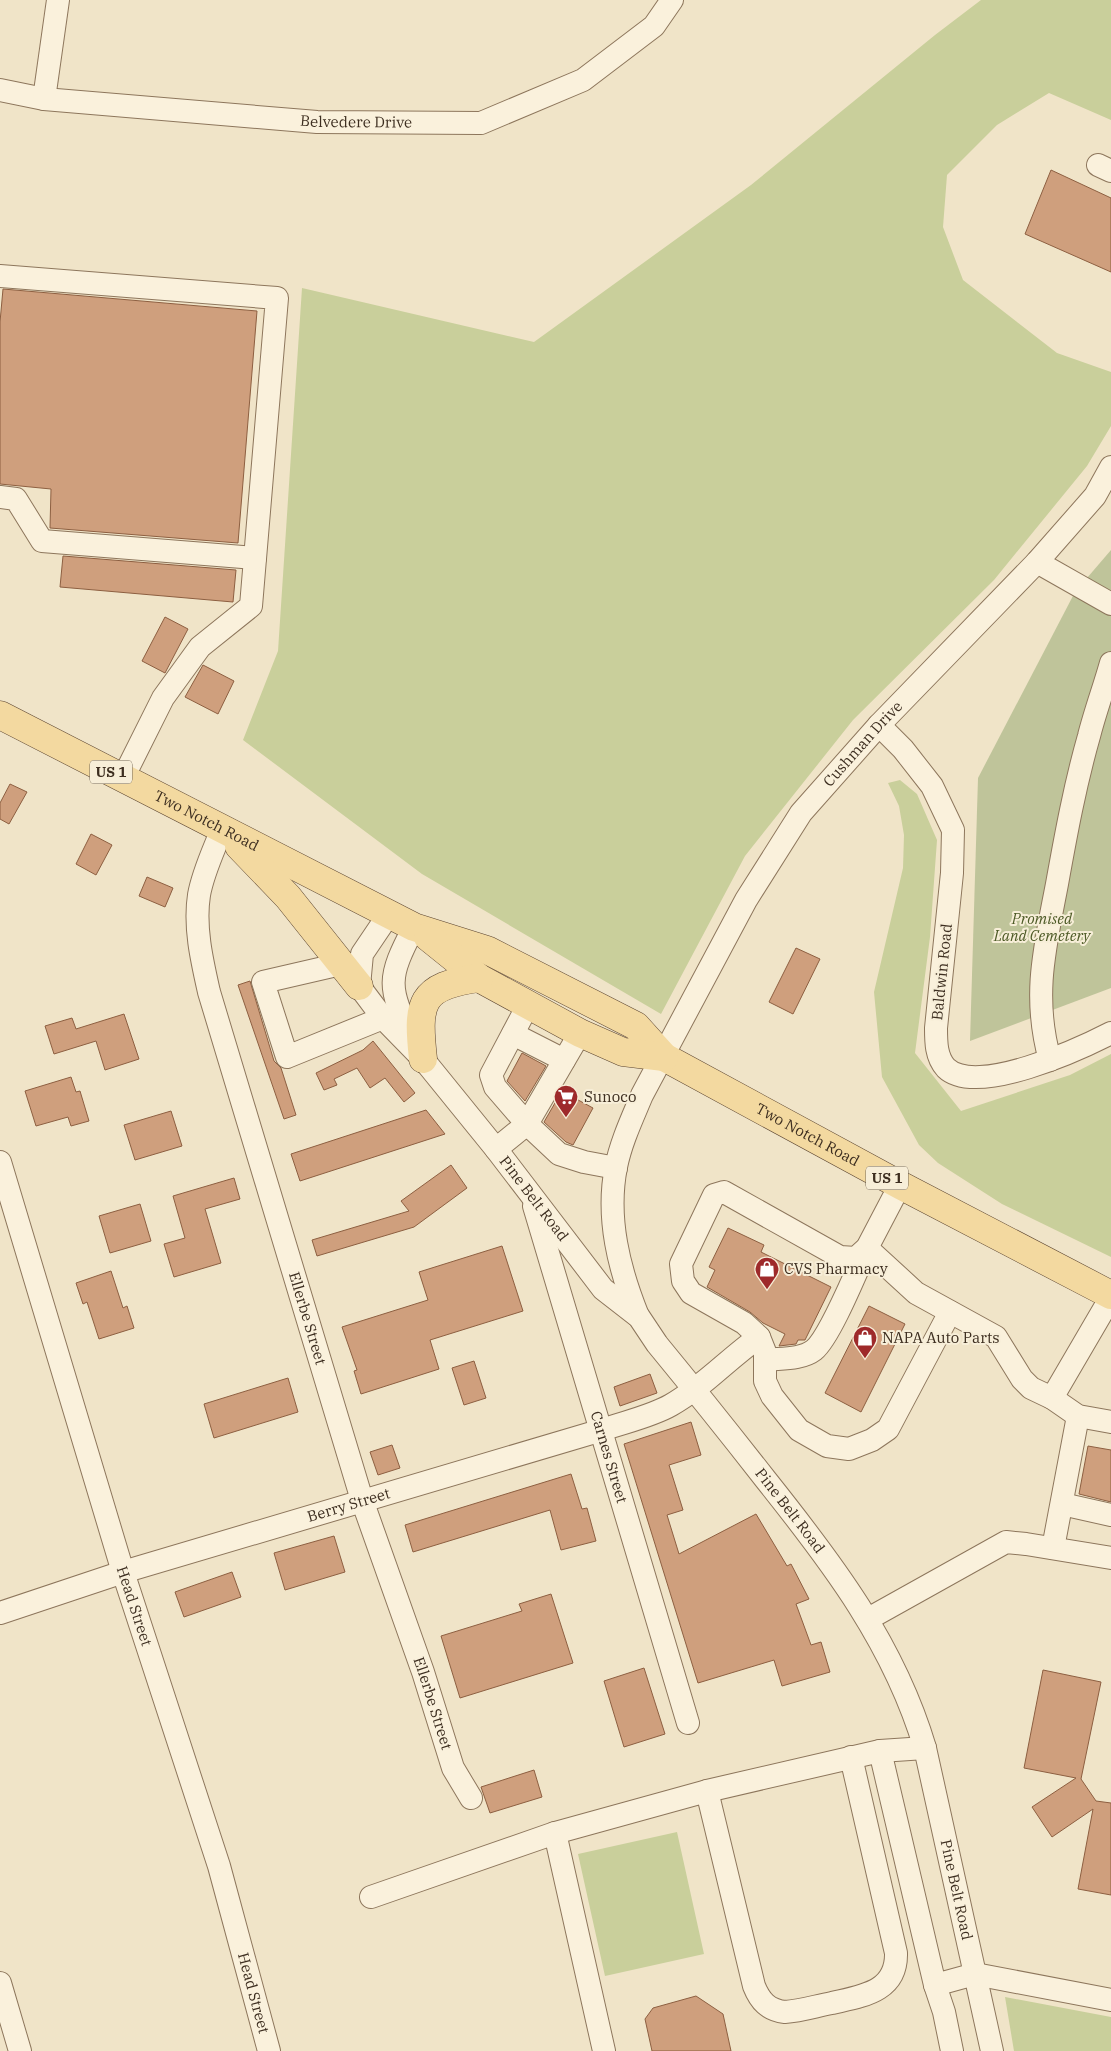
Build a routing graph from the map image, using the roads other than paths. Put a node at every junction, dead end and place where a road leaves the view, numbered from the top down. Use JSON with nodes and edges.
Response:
{"nodes":[{"id":1,"x":58,"y":0,"type":"edge"},
{"id":2,"x":672,"y":0,"type":"edge"},
{"id":3,"x":0,"y":90,"type":"edge"},
{"id":4,"x":44,"y":99,"type":"junction"},
{"id":5,"x":0,"y":276,"type":"edge"},
{"id":6,"x":1111,"y":467,"type":"edge"},
{"id":7,"x":0,"y":497,"type":"edge"},
{"id":8,"x":255,"y":558,"type":"junction"},
{"id":9,"x":1037,"y":562,"type":"junction"},
{"id":10,"x":1111,"y":604,"type":"edge"},
{"id":11,"x":1111,"y":663,"type":"edge"},
{"id":12,"x":0,"y":715,"type":"edge"},
{"id":13,"x":879,"y":725,"type":"junction"},
{"id":14,"x":123,"y":778,"type":"junction"},
{"id":15,"x":222,"y":829,"type":"junction"},
{"id":16,"x":389,"y":914,"type":"junction"},
{"id":17,"x":414,"y":927,"type":"junction"},
{"id":18,"x":341,"y":964,"type":"junction"},
{"id":19,"x":478,"y":978,"type":"junction"},
{"id":20,"x":359,"y":986,"type":"junction"},
{"id":21,"x":528,"y":1005,"type":"junction"},
{"id":22,"x":383,"y":1018,"type":"junction"},
{"id":23,"x":580,"y":1033,"type":"junction"},
{"id":24,"x":1111,"y":1033,"type":"edge"},
{"id":25,"x":513,"y":1034,"type":"junction"},
{"id":26,"x":664,"y":1057,"type":"junction"},
{"id":27,"x":422,"y":1058,"type":"junction"},
{"id":28,"x":564,"y":1060,"type":"junction"},
{"id":29,"x":1050,"y":1060,"type":"junction"},
{"id":30,"x":527,"y":1124,"type":"junction"},
{"id":31,"x":496,"y":1149,"type":"junction"},
{"id":32,"x":0,"y":1162,"type":"edge"},
{"id":33,"x":616,"y":1168,"type":"junction"},
{"id":34,"x":900,"y":1185,"type":"junction"},
{"id":35,"x":530,"y":1193,"type":"junction"},
{"id":36,"x":868,"y":1248,"type":"junction"},
{"id":37,"x":1111,"y":1296,"type":"edge"},
{"id":38,"x":950,"y":1312,"type":"junction"},
{"id":39,"x":639,"y":1317,"type":"junction"},
{"id":40,"x":759,"y":1337,"type":"junction"},
{"id":41,"x":765,"y":1360,"type":"junction"},
{"id":42,"x":694,"y":1389,"type":"junction"},
{"id":43,"x":1052,"y":1398,"type":"junction"},
{"id":44,"x":1078,"y":1416,"type":"junction"},
{"id":45,"x":1111,"y":1422,"type":"edge"},
{"id":46,"x":602,"y":1430,"type":"junction"},
{"id":47,"x":362,"y":1500,"type":"junction"},
{"id":48,"x":1062,"y":1504,"type":"junction"},
{"id":49,"x":1111,"y":1515,"type":"edge"},
{"id":50,"x":1053,"y":1548,"type":"junction"},
{"id":51,"x":1111,"y":1558,"type":"edge"},
{"id":52,"x":123,"y":1572,"type":"junction"},
{"id":53,"x":0,"y":1613,"type":"edge"},
{"id":54,"x":868,"y":1619,"type":"junction"},
{"id":55,"x":688,"y":1723,"type":"dead end"},
{"id":56,"x":925,"y":1748,"type":"junction"},
{"id":57,"x":880,"y":1751,"type":"junction"},
{"id":58,"x":851,"y":1757,"type":"junction"},
{"id":59,"x":707,"y":1790,"type":"junction"},
{"id":60,"x":471,"y":1798,"type":"dead end"},
{"id":61,"x":556,"y":1834,"type":"junction"},
{"id":62,"x":371,"y":1897,"type":"dead end"},
{"id":63,"x":975,"y":1974,"type":"junction"},
{"id":64,"x":0,"y":1983,"type":"edge"},
{"id":65,"x":935,"y":1986,"type":"junction"},
{"id":66,"x":1111,"y":2000,"type":"edge"},
{"id":67,"x":20,"y":2051,"type":"edge"},
{"id":68,"x":269,"y":2051,"type":"edge"},
{"id":69,"x":604,"y":2051,"type":"edge"},
{"id":70,"x":952,"y":2051,"type":"edge"},
{"id":71,"x":992,"y":2051,"type":"edge"}],
"edges":[{"from":1,"to":4,"type":"street"},
{"from":2,"to":4,"type":"street","name":"Belvedere Drive"},
{"from":3,"to":4,"type":"street","name":"Belvedere Drive"},
{"from":5,"to":8,"type":"street"},
{"from":6,"to":9,"type":"street","name":"Cushman Drive"},
{"from":7,"to":8,"type":"street"},
{"from":8,"to":14,"type":"street"},
{"from":9,"to":10,"type":"street"},
{"from":9,"to":13,"type":"street","name":"Cushman Drive"},
{"from":11,"to":29,"type":"street"},
{"from":12,"to":14,"type":"main road","name":"Two Notch Road","number":"US 1"},
{"from":13,"to":26,"type":"street","name":"Cushman Drive"},
{"from":13,"to":29,"type":"street","name":"Baldwin Road"},
{"from":14,"to":15,"type":"main road","name":"Two Notch Road","number":"US 1"},
{"from":15,"to":16,"type":"main road","name":"Two Notch Road","number":"US 1"},
{"from":15,"to":18,"type":"main road"},
{"from":15,"to":47,"type":"street","name":"Ellerbe Street"},
{"from":16,"to":17,"type":"main road","name":"Two Notch Road","number":"US 1"},
{"from":16,"to":20,"type":"street"},
{"from":17,"to":19,"type":"main road","name":"Two Notch Road","number":"US 1"},
{"from":17,"to":26,"type":"main road","name":"Two Notch Road","number":"US 1"},
{"from":17,"to":27,"type":"street","name":"Pine Belt Road"},
{"from":18,"to":20,"type":"main road"},
{"from":18,"to":22,"type":"street"},
{"from":19,"to":21,"type":"main road","name":"Two Notch Road","number":"US 1"},
{"from":19,"to":27,"type":"main road"},
{"from":20,"to":22,"type":"street","name":"Pine Belt Road"},
{"from":21,"to":23,"type":"main road","name":"Two Notch Road","number":"US 1"},
{"from":21,"to":25,"type":"street"},
{"from":22,"to":27,"type":"street","name":"Pine Belt Road"},
{"from":23,"to":26,"type":"main road","name":"Two Notch Road","number":"US 1"},
{"from":23,"to":28,"type":"street"},
{"from":24,"to":29,"type":"street","name":"Baldwin Road"},
{"from":25,"to":28,"type":"street"},
{"from":25,"to":30,"type":"street"},
{"from":26,"to":33,"type":"street","name":"Cushman Drive"},
{"from":26,"to":34,"type":"main road","name":"Two Notch Road","number":"US 1"},
{"from":27,"to":31,"type":"street","name":"Pine Belt Road"},
{"from":28,"to":30,"type":"street"},
{"from":30,"to":31,"type":"street"},
{"from":30,"to":33,"type":"street"},
{"from":31,"to":35,"type":"street","name":"Pine Belt Road"},
{"from":32,"to":52,"type":"street","name":"Head Street"},
{"from":33,"to":39,"type":"street","name":"Cushman Drive"},
{"from":34,"to":36,"type":"street"},
{"from":34,"to":37,"type":"main road","name":"Two Notch Road","number":"US 1"},
{"from":35,"to":39,"type":"street","name":"Pine Belt Road"},
{"from":35,"to":46,"type":"street","name":"Carnes Street"},
{"from":36,"to":38,"type":"street"},
{"from":36,"to":40,"type":"street"},
{"from":36,"to":41,"type":"street"},
{"from":37,"to":43,"type":"street"},
{"from":38,"to":41,"type":"street"},
{"from":38,"to":43,"type":"street"},
{"from":39,"to":42,"type":"street","name":"Pine Belt Road"},
{"from":40,"to":41,"type":"street"},
{"from":40,"to":42,"type":"street","name":"Berry Street"},
{"from":42,"to":46,"type":"street","name":"Berry Street"},
{"from":42,"to":54,"type":"street","name":"Pine Belt Road"},
{"from":43,"to":44,"type":"street"},
{"from":44,"to":45,"type":"street"},
{"from":44,"to":48,"type":"street"},
{"from":46,"to":47,"type":"street","name":"Berry Street"},
{"from":46,"to":55,"type":"street","name":"Carnes Street"},
{"from":47,"to":52,"type":"street","name":"Berry Street"},
{"from":47,"to":60,"type":"street","name":"Ellerbe Street"},
{"from":48,"to":49,"type":"street"},
{"from":48,"to":50,"type":"street"},
{"from":50,"to":51,"type":"street"},
{"from":50,"to":54,"type":"street"},
{"from":52,"to":53,"type":"street","name":"Berry Street"},
{"from":52,"to":68,"type":"street","name":"Head Street"},
{"from":54,"to":56,"type":"street","name":"Pine Belt Road"},
{"from":56,"to":57,"type":"street"},
{"from":56,"to":63,"type":"street","name":"Pine Belt Road"},
{"from":57,"to":58,"type":"street"},
{"from":57,"to":65,"type":"street"},
{"from":58,"to":59,"type":"street"},
{"from":58,"to":59,"type":"street"},
{"from":59,"to":61,"type":"street"},
{"from":61,"to":62,"type":"street"},
{"from":61,"to":69,"type":"street"},
{"from":63,"to":65,"type":"street"},
{"from":63,"to":66,"type":"street"},
{"from":63,"to":71,"type":"street","name":"Pine Belt Road"},
{"from":64,"to":67,"type":"street"},
{"from":65,"to":70,"type":"street"}]}
